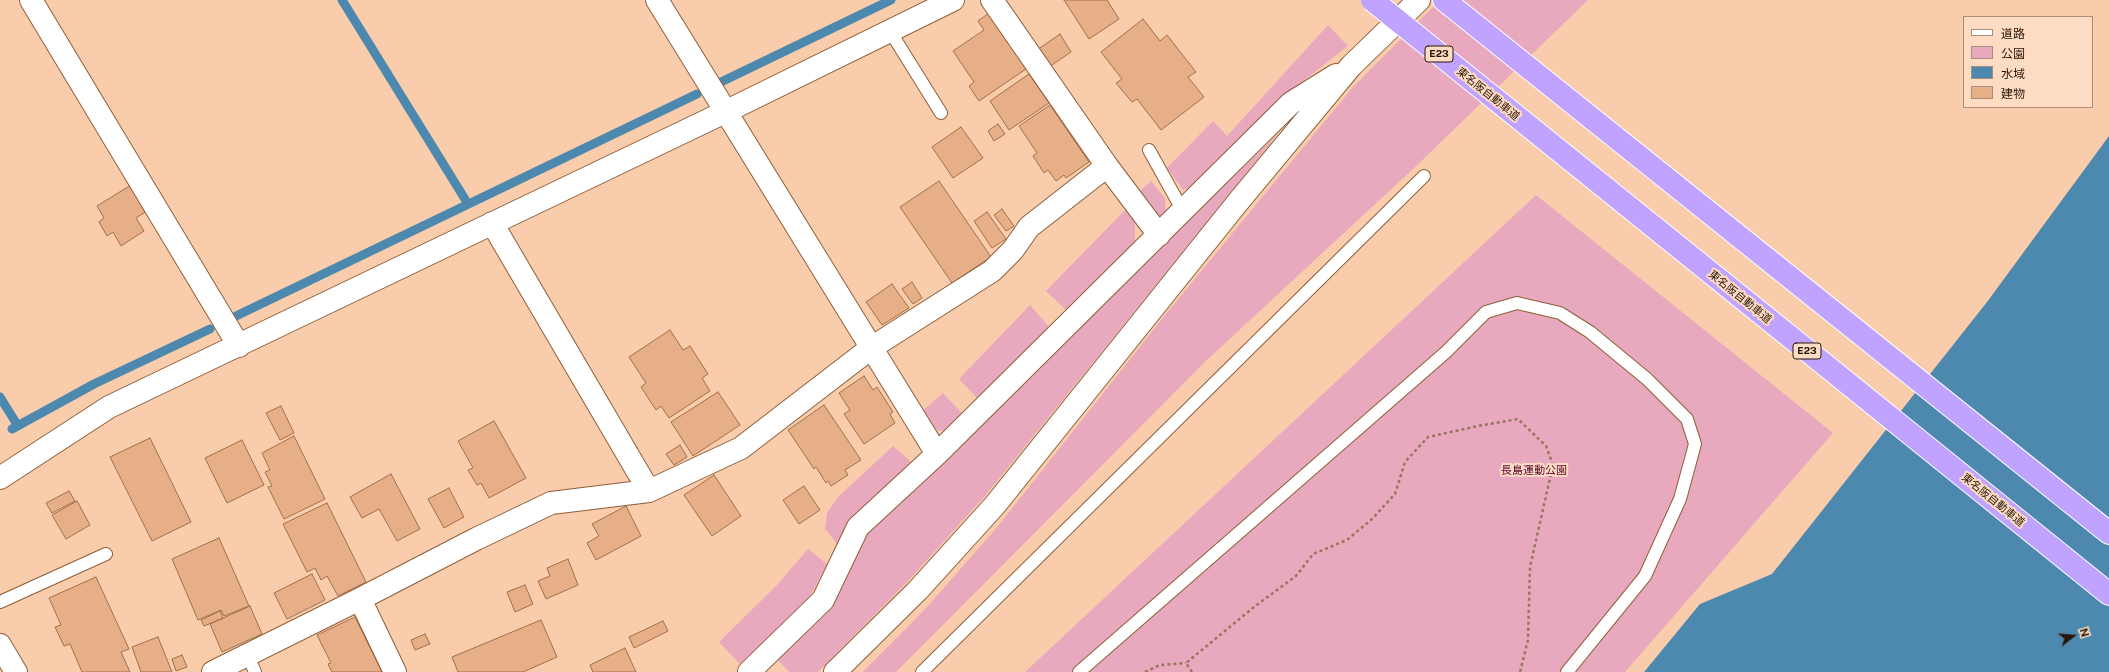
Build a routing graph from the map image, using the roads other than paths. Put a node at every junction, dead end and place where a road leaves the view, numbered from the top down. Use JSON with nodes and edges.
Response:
{"nodes":[{"id":1,"x":31,"y":0,"type":"edge"},
{"id":2,"x":657,"y":0,"type":"edge"},
{"id":3,"x":953,"y":0,"type":"edge"},
{"id":4,"x":992,"y":0,"type":"edge"},
{"id":5,"x":1372,"y":0,"type":"edge"},
{"id":6,"x":1418,"y":0,"type":"edge"},
{"id":7,"x":1444,"y":0,"type":"edge"},
{"id":8,"x":890,"y":31,"type":"junction"},
{"id":9,"x":1351,"y":66,"type":"junction"},
{"id":10,"x":725,"y":112,"type":"junction"},
{"id":11,"x":941,"y":113,"type":"dead end"},
{"id":12,"x":1149,"y":150,"type":"dead end"},
{"id":13,"x":1107,"y":166,"type":"junction"},
{"id":14,"x":1424,"y":176,"type":"dead end"},
{"id":15,"x":1183,"y":211,"type":"junction"},
{"id":16,"x":492,"y":223,"type":"junction"},
{"id":17,"x":1159,"y":235,"type":"junction"},
{"id":18,"x":239,"y":346,"type":"junction"},
{"id":19,"x":871,"y":348,"type":"junction"},
{"id":20,"x":937,"y":454,"type":"junction"},
{"id":21,"x":0,"y":478,"type":"edge"},
{"id":22,"x":649,"y":491,"type":"junction"},
{"id":23,"x":2109,"y":533,"type":"edge"},
{"id":24,"x":106,"y":554,"type":"dead end"},
{"id":25,"x":2109,"y":594,"type":"edge"},
{"id":26,"x":360,"y":598,"type":"junction"},
{"id":27,"x":0,"y":602,"type":"edge"},
{"id":28,"x":0,"y":645,"type":"edge"},
{"id":29,"x":251,"y":664,"type":"edge"},
{"id":30,"x":16,"y":672,"type":"edge"},
{"id":31,"x":214,"y":672,"type":"edge"},
{"id":32,"x":395,"y":672,"type":"edge"},
{"id":33,"x":749,"y":672,"type":"edge"},
{"id":34,"x":835,"y":672,"type":"edge"},
{"id":35,"x":922,"y":672,"type":"edge"},
{"id":36,"x":1079,"y":672,"type":"edge"},
{"id":37,"x":1567,"y":672,"type":"edge"}],
"edges":[{"from":1,"to":18,"type":"street"},
{"from":2,"to":10,"type":"street"},
{"from":3,"to":8,"type":"street"},
{"from":4,"to":13,"type":"street"},
{"from":5,"to":25,"type":"highway","name":"東名阪自動車道","number":"E23","bridge":true},
{"from":6,"to":9,"type":"street"},
{"from":7,"to":23,"type":"highway"},
{"from":8,"to":10,"type":"street"},
{"from":8,"to":11,"type":"lane"},
{"from":9,"to":15,"type":"street"},
{"from":9,"to":34,"type":"street"},
{"from":10,"to":16,"type":"street"},
{"from":10,"to":19,"type":"street"},
{"from":12,"to":15,"type":"lane"},
{"from":13,"to":17,"type":"street"},
{"from":13,"to":19,"type":"street"},
{"from":14,"to":35,"type":"lane"},
{"from":15,"to":17,"type":"street"},
{"from":16,"to":18,"type":"street"},
{"from":16,"to":22,"type":"street"},
{"from":17,"to":20,"type":"street"},
{"from":18,"to":21,"type":"street"},
{"from":19,"to":20,"type":"street"},
{"from":19,"to":22,"type":"street"},
{"from":20,"to":33,"type":"street"},
{"from":22,"to":26,"type":"street"},
{"from":24,"to":27,"type":"lane"},
{"from":26,"to":29,"type":"street"},
{"from":26,"to":32,"type":"street"},
{"from":28,"to":30,"type":"street"},
{"from":29,"to":31,"type":"street"},
{"from":36,"to":37,"type":"lane"}]}
